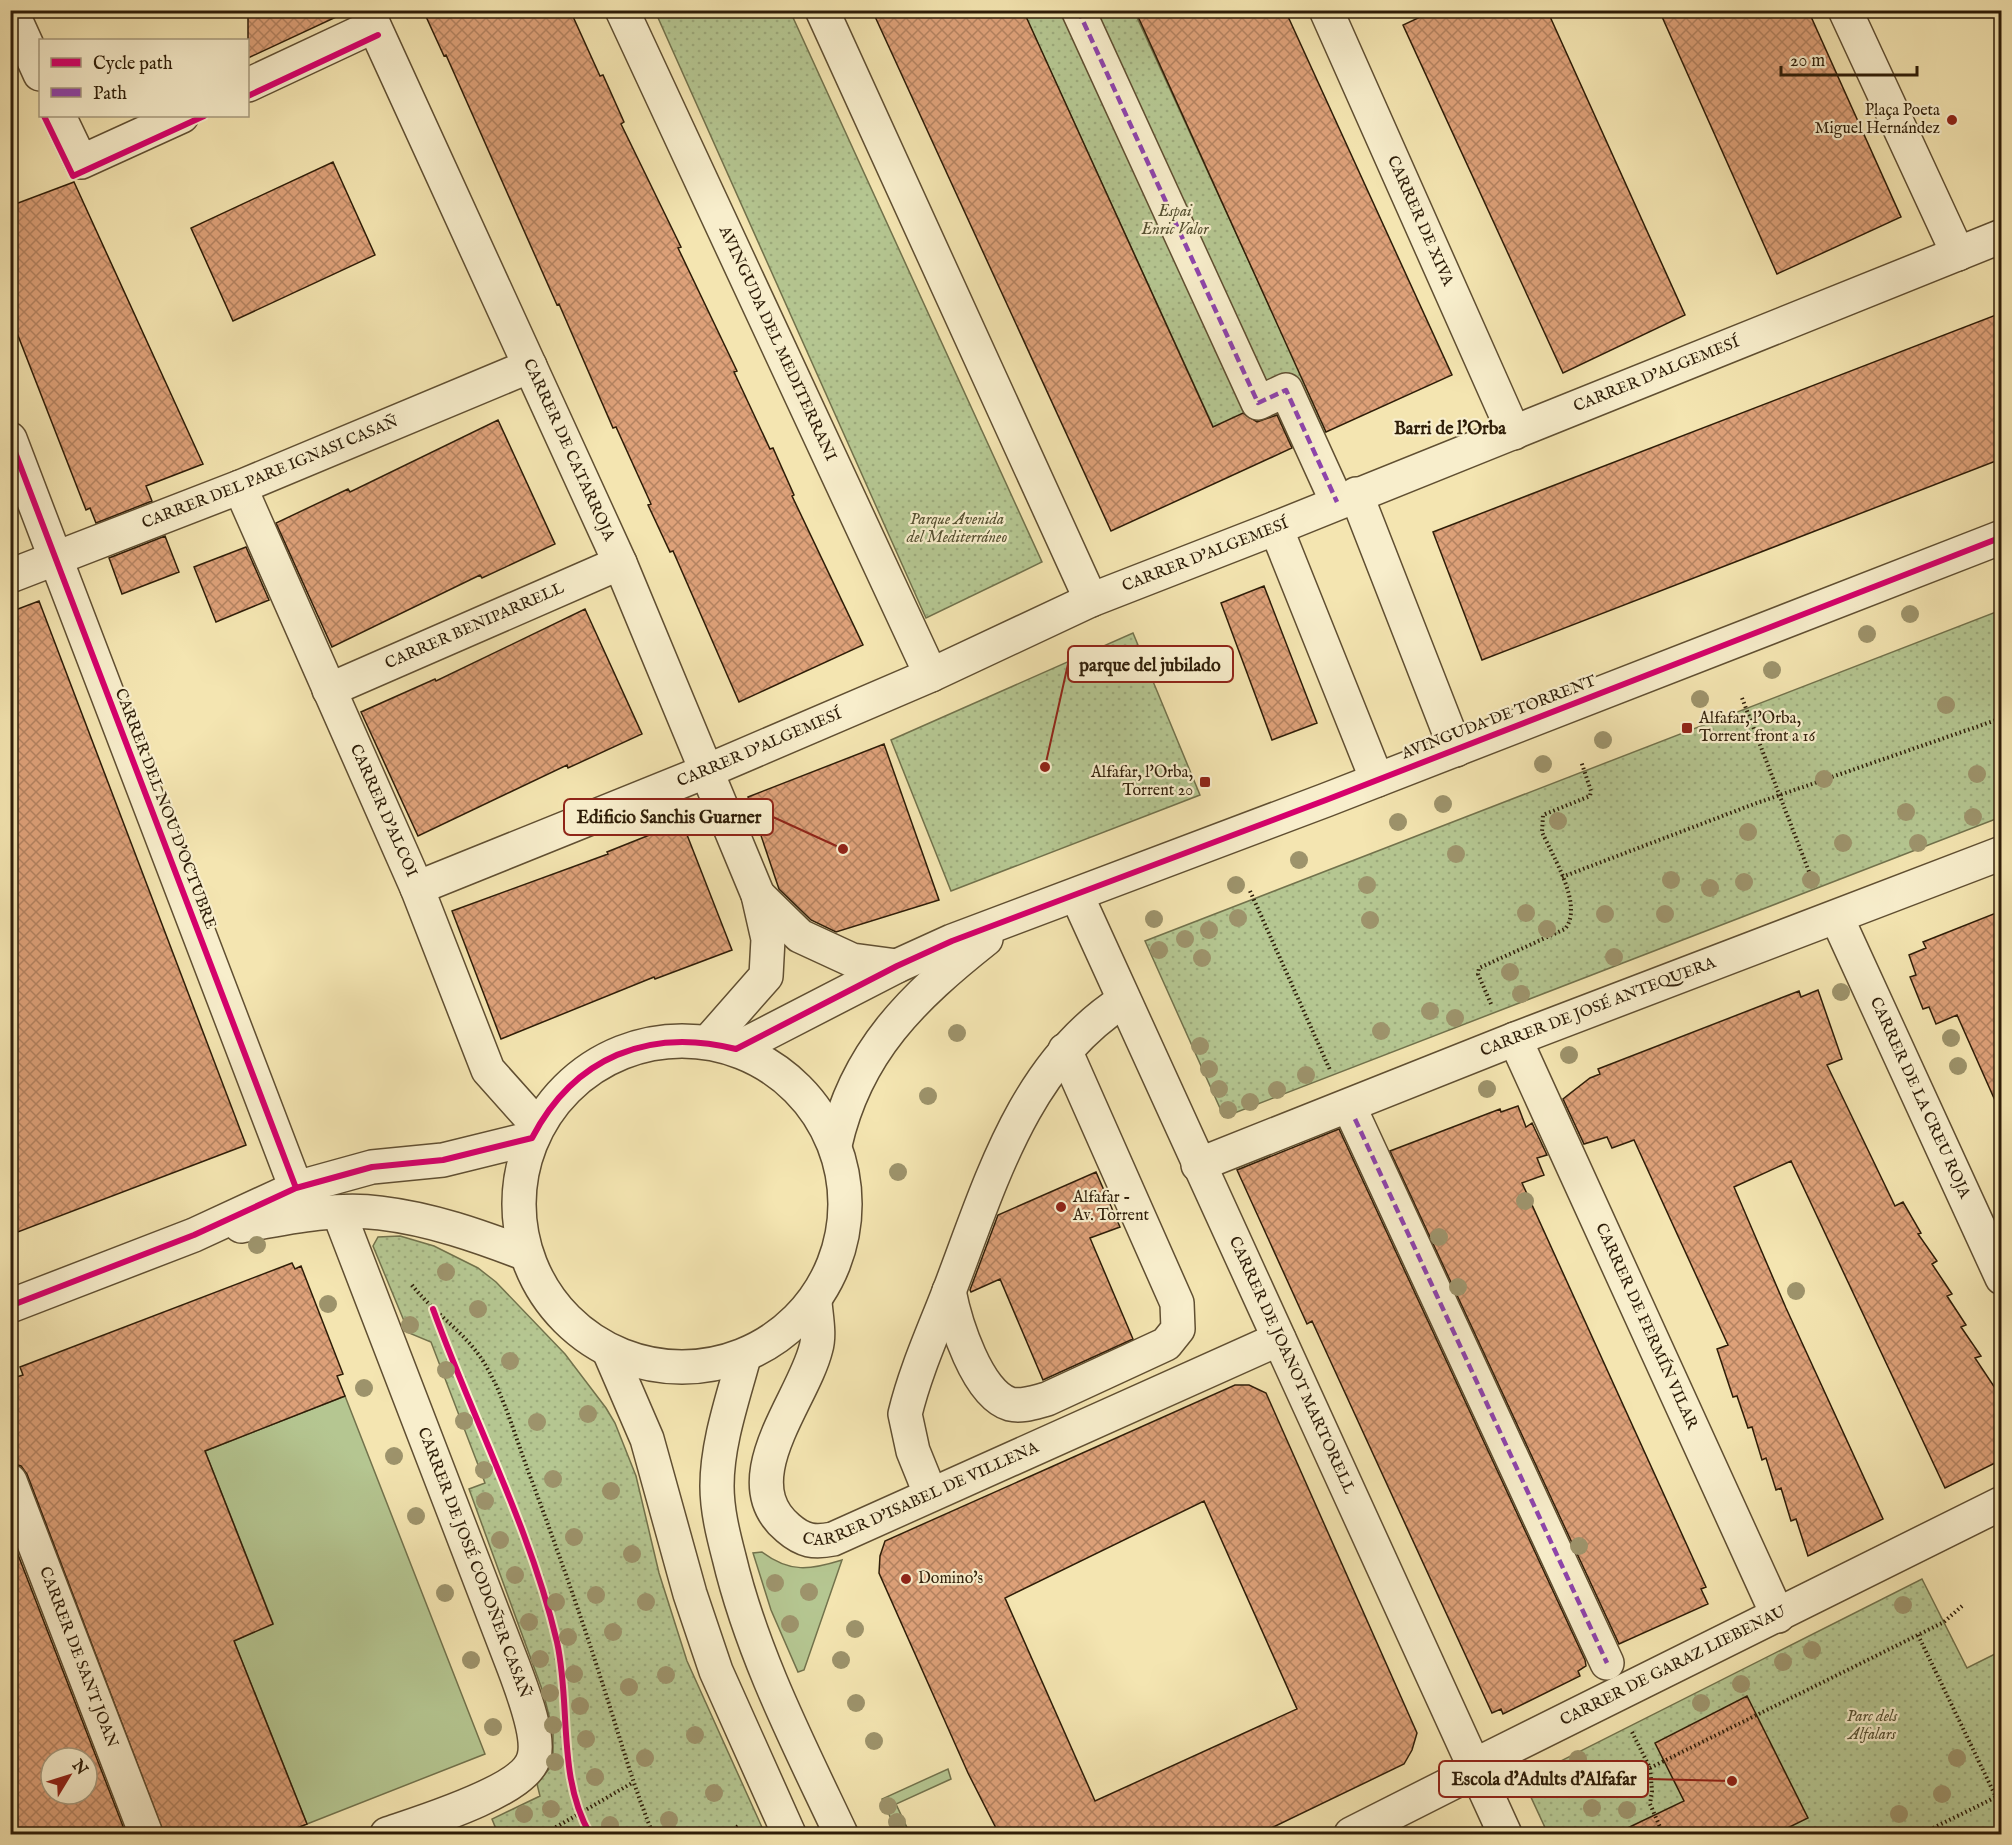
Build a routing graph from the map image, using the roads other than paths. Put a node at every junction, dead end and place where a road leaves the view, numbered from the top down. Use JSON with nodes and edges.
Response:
{"nodes":[{"id":1,"x":11,"y":10,"type":"edge"},
{"id":2,"x":622,"y":10,"type":"edge"},
{"id":3,"x":822,"y":10,"type":"edge"},
{"id":4,"x":1078,"y":10,"type":"edge"},
{"id":5,"x":1326,"y":10,"type":"edge"},
{"id":6,"x":1845,"y":10,"type":"edge"},
{"id":7,"x":370,"y":18,"type":"edge"},
{"id":8,"x":39,"y":72,"type":"edge"},
{"id":9,"x":249,"y":84,"type":"edge"},
{"id":10,"x":59,"y":117,"type":"edge"},
{"id":11,"x":180,"y":117,"type":"edge"},
{"id":12,"x":2001,"y":236,"type":"edge"},
{"id":13,"x":1958,"y":254,"type":"junction"},
{"id":14,"x":530,"y":366,"type":"junction"},
{"id":15,"x":1514,"y":433,"type":"junction"},
{"id":16,"x":10,"y":439,"type":"edge"},
{"id":17,"x":240,"y":487,"type":"junction"},
{"id":18,"x":1346,"y":498,"type":"junction"},
{"id":19,"x":1276,"y":528,"type":"junction"},
{"id":20,"x":2001,"y":537,"type":"edge"},
{"id":21,"x":55,"y":559,"type":"junction"},
{"id":22,"x":620,"y":563,"type":"junction"},
{"id":23,"x":10,"y":576,"type":"edge"},
{"id":24,"x":1091,"y":600,"type":"junction"},
{"id":25,"x":931,"y":675,"type":"junction"},
{"id":26,"x":329,"y":690,"type":"junction"},
{"id":27,"x":1456,"y":750,"type":"junction"},
{"id":28,"x":707,"y":771,"type":"junction"},
{"id":29,"x":1377,"y":780,"type":"junction"},
{"id":30,"x":2001,"y":853,"type":"edge"},
{"id":31,"x":417,"y":888,"type":"junction"},
{"id":32,"x":758,"y":895,"type":"junction"},
{"id":33,"x":1077,"y":896,"type":"junction"},
{"id":34,"x":1838,"y":918,"type":"junction"},
{"id":35,"x":1006,"y":922,"type":"junction"},
{"id":36,"x":897,"y":966,"type":"junction"},
{"id":37,"x":1123,"y":1000,"type":"junction"},
{"id":38,"x":1515,"y":1039,"type":"junction"},
{"id":39,"x":722,"y":1045,"type":"junction"},
{"id":40,"x":1065,"y":1050,"type":"junction"},
{"id":41,"x":1355,"y":1119,"type":"dead end"},
{"id":42,"x":535,"y":1132,"type":"junction"},
{"id":43,"x":835,"y":1145,"type":"junction"},
{"id":44,"x":1198,"y":1165,"type":"junction"},
{"id":45,"x":296,"y":1188,"type":"junction"},
{"id":46,"x":339,"y":1213,"type":"junction"},
{"id":47,"x":194,"y":1235,"type":"junction"},
{"id":48,"x":526,"y":1254,"type":"junction"},
{"id":49,"x":2001,"y":1278,"type":"edge"},
{"id":50,"x":949,"y":1291,"type":"junction"},
{"id":51,"x":815,"y":1302,"type":"junction"},
{"id":52,"x":10,"y":1306,"type":"edge"},
{"id":53,"x":1279,"y":1339,"type":"junction"},
{"id":54,"x":609,"y":1351,"type":"junction"},
{"id":55,"x":744,"y":1357,"type":"junction"},
{"id":56,"x":10,"y":1481,"type":"edge"},
{"id":57,"x":930,"y":1493,"type":"junction"},
{"id":58,"x":2001,"y":1503,"type":"edge"},
{"id":59,"x":1778,"y":1616,"type":"junction"},
{"id":60,"x":1607,"y":1664,"type":"dead end"},
{"id":61,"x":1473,"y":1766,"type":"junction"},
{"id":62,"x":146,"y":1834,"type":"edge"},
{"id":63,"x":387,"y":1834,"type":"edge"},
{"id":64,"x":789,"y":1834,"type":"edge"},
{"id":65,"x":841,"y":1834,"type":"edge"},
{"id":66,"x":1351,"y":1834,"type":"edge"},
{"id":67,"x":1505,"y":1834,"type":"edge"}],
"edges":[{"from":1,"to":8,"type":"street"},
{"from":2,"to":25,"type":"street","name":"AVINGUDA DEL MEDITERRANI"},
{"from":3,"to":24,"type":"street"},
{"from":4,"to":18,"type":"street"},
{"from":5,"to":15,"type":"street","name":"CARRER DE XIVA"},
{"from":6,"to":13,"type":"street"},
{"from":7,"to":9,"type":"street"},
{"from":7,"to":14,"type":"street","name":"CARRER DE CATARROJA"},
{"from":10,"to":11,"type":"street"},
{"from":12,"to":13,"type":"street","name":"CARRER D’ALGEMESÍ"},
{"from":13,"to":15,"type":"street","name":"CARRER D’ALGEMESÍ"},
{"from":14,"to":17,"type":"street","name":"CARRER DEL PARE IGNASI CASAÑ"},
{"from":14,"to":22,"type":"street","name":"CARRER DE CATARROJA"},
{"from":15,"to":18,"type":"street","name":"CARRER D’ALGEMESÍ"},
{"from":16,"to":21,"type":"street","name":"CARRER DEL NOU D'OCTUBRE"},
{"from":17,"to":21,"type":"street","name":"CARRER DEL PARE IGNASI CASAÑ"},
{"from":17,"to":26,"type":"street","name":"CARRER D'ALCOI"},
{"from":18,"to":19,"type":"street","name":"CARRER D’ALGEMESÍ"},
{"from":18,"to":27,"type":"street"},
{"from":19,"to":24,"type":"street","name":"CARRER D’ALGEMESÍ"},
{"from":19,"to":29,"type":"street"},
{"from":20,"to":27,"type":"street","name":"AVINGUDA DE TORRENT"},
{"from":21,"to":23,"type":"street","name":"CARRER DEL PARE IGNASI CASAÑ"},
{"from":21,"to":45,"type":"street","name":"CARRER DEL NOU D'OCTUBRE"},
{"from":22,"to":26,"type":"street","name":"CARRER BENIPARRELL"},
{"from":22,"to":28,"type":"street","name":"CARRER DE CATARROJA"},
{"from":24,"to":25,"type":"street","name":"CARRER D’ALGEMESÍ"},
{"from":25,"to":28,"type":"street","name":"CARRER D’ALGEMESÍ"},
{"from":26,"to":31,"type":"street","name":"CARRER D'ALCOI"},
{"from":27,"to":29,"type":"street","name":"AVINGUDA DE TORRENT"},
{"from":28,"to":31,"type":"street","name":"CARRER D’ALGEMESÍ"},
{"from":28,"to":32,"type":"street","name":"CARRER DE CATARROJA"},
{"from":29,"to":33,"type":"street","name":"AVINGUDA DE TORRENT"},
{"from":30,"to":34,"type":"street","name":"CARRER DE JOSÉ ANTEQUERA"},
{"from":31,"to":42,"type":"street","name":"CARRER D'ALCOI"},
{"from":32,"to":36,"type":"street","name":"CARRER DE CATARROJA"},
{"from":32,"to":39,"type":"street","name":"CARRER DE CATARROJA"},
{"from":33,"to":35,"type":"street","name":"AVINGUDA DE TORRENT"},
{"from":33,"to":37,"type":"street","name":"CARRER DE JOANOT MARTORELL"},
{"from":34,"to":38,"type":"street","name":"CARRER DE JOSÉ ANTEQUERA"},
{"from":34,"to":49,"type":"street","name":"CARRER DE LA CREU ROJA"},
{"from":35,"to":36,"type":"street","name":"AVINGUDA DE TORRENT"},
{"from":35,"to":43,"type":"street"},
{"from":36,"to":39,"type":"street","name":"AVINGUDA DE TORRENT"},
{"from":37,"to":40,"type":"street"},
{"from":37,"to":44,"type":"street","name":"CARRER DE JOANOT MARTORELL"},
{"from":38,"to":44,"type":"street","name":"CARRER DE JOSÉ ANTEQUERA"},
{"from":38,"to":59,"type":"street","name":"CARRER DE FERMÍN VILAR"},
{"from":39,"to":42,"type":"street"},
{"from":39,"to":43,"type":"street"},
{"from":40,"to":50,"type":"street"},
{"from":40,"to":50,"type":"street"},
{"from":41,"to":60,"type":"street"},
{"from":42,"to":45,"type":"street"},
{"from":42,"to":48,"type":"street"},
{"from":43,"to":51,"type":"street"},
{"from":44,"to":53,"type":"street","name":"CARRER DE JOANOT MARTORELL"},
{"from":45,"to":47,"type":"street"},
{"from":46,"to":47,"type":"street"},
{"from":46,"to":48,"type":"street"},
{"from":46,"to":63,"type":"street","name":"CARRER DE JOSÉ CODOÑER CASAÑ"},
{"from":47,"to":52,"type":"street"},
{"from":48,"to":54,"type":"street"},
{"from":50,"to":57,"type":"street"},
{"from":51,"to":55,"type":"street"},
{"from":51,"to":57,"type":"street","name":"CARRER D'ISABEL DE VILLENA"},
{"from":53,"to":57,"type":"street","name":"CARRER D'ISABEL DE VILLENA"},
{"from":53,"to":61,"type":"street","name":"CARRER DE JOANOT MARTORELL"},
{"from":54,"to":55,"type":"street"},
{"from":54,"to":64,"type":"street"},
{"from":55,"to":65,"type":"street"},
{"from":56,"to":62,"type":"street","name":"CARRER DE SANT JOAN"},
{"from":58,"to":59,"type":"street","name":"CARRER DE GARAZ LIEBENAU"},
{"from":59,"to":61,"type":"street","name":"CARRER DE GARAZ LIEBENAU"},
{"from":61,"to":66,"type":"street","name":"CARRER DE GARAZ LIEBENAU"},
{"from":61,"to":67,"type":"street","name":"CARRER DE JOANOT MARTORELL"}]}
